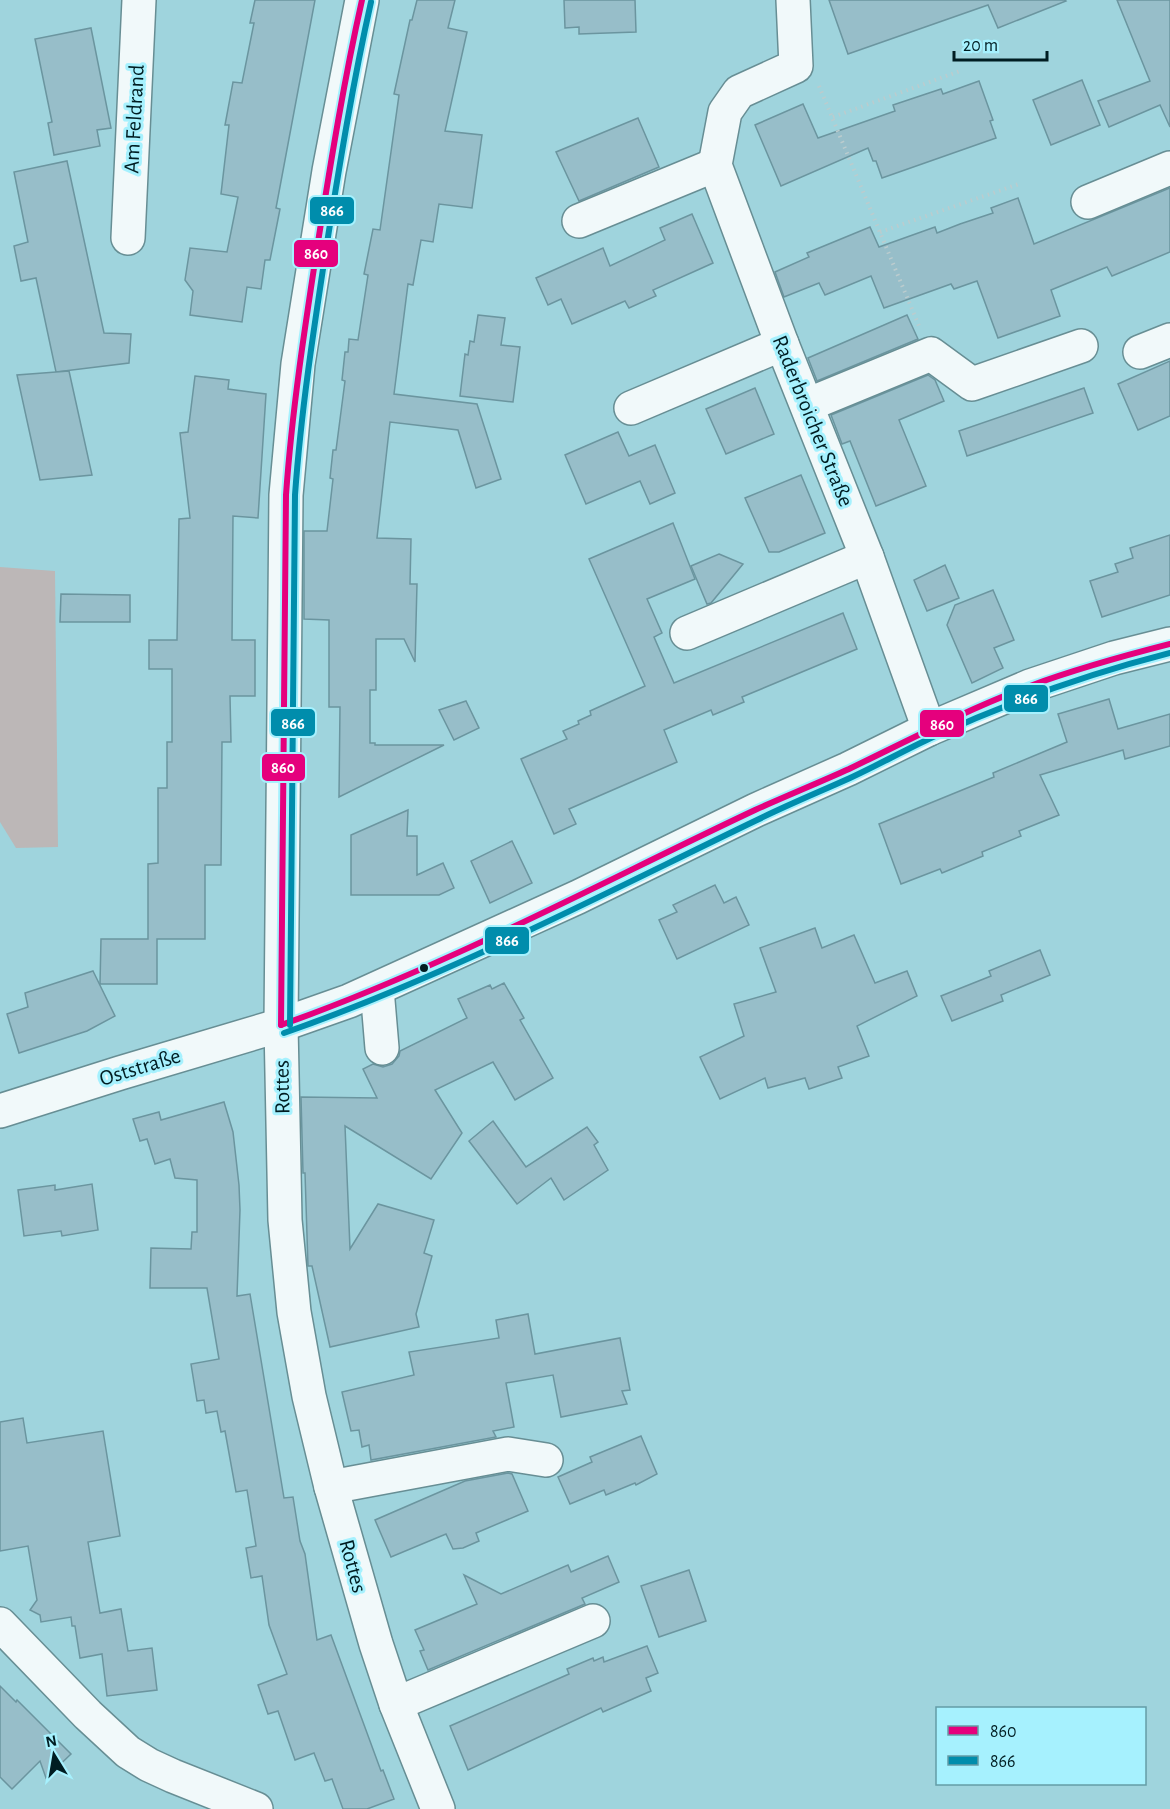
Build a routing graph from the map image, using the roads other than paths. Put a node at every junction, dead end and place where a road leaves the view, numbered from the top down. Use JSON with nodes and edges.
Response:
{"nodes":[{"id":1,"x":139,"y":0,"type":"edge"},
{"id":2,"x":362,"y":0,"type":"edge"},
{"id":3,"x":793,"y":0,"type":"edge"},
{"id":4,"x":715,"y":165,"type":"junction"},
{"id":5,"x":1170,"y":168,"type":"edge"},
{"id":6,"x":1088,"y":202,"type":"dead end"},
{"id":7,"x":579,"y":221,"type":"dead end"},
{"id":8,"x":128,"y":238,"type":"dead end"},
{"id":9,"x":1170,"y":340,"type":"edge"},
{"id":10,"x":782,"y":344,"type":"junction"},
{"id":11,"x":1081,"y":346,"type":"dead end"},
{"id":12,"x":1140,"y":352,"type":"dead end"},
{"id":13,"x":807,"y":405,"type":"junction"},
{"id":14,"x":631,"y":408,"type":"dead end"},
{"id":15,"x":867,"y":557,"type":"junction"},
{"id":16,"x":687,"y":633,"type":"dead end"},
{"id":17,"x":1170,"y":644,"type":"edge"},
{"id":18,"x":929,"y":729,"type":"junction"},
{"id":19,"x":377,"y":989,"type":"junction"},
{"id":20,"x":281,"y":1024,"type":"junction"},
{"id":21,"x":382,"y":1048,"type":"dead end"},
{"id":22,"x":0,"y":1112,"type":"edge"},
{"id":23,"x":546,"y":1460,"type":"dead end"},
{"id":24,"x":331,"y":1487,"type":"junction"},
{"id":25,"x":593,"y":1621,"type":"dead end"},
{"id":26,"x":0,"y":1624,"type":"edge"},
{"id":27,"x":396,"y":1704,"type":"junction"},
{"id":28,"x":256,"y":1809,"type":"edge"},
{"id":29,"x":438,"y":1809,"type":"edge"}],
"edges":[{"from":1,"to":8,"type":"street","name":"Am Feldrand"},
{"from":2,"to":20,"type":"street","name":"Rottes"},
{"from":3,"to":4,"type":"street"},
{"from":4,"to":7,"type":"street"},
{"from":4,"to":10,"type":"street","name":"Raderbroicher Straße"},
{"from":5,"to":6,"type":"street"},
{"from":9,"to":12,"type":"street"},
{"from":10,"to":13,"type":"street","name":"Raderbroicher Straße"},
{"from":10,"to":14,"type":"street"},
{"from":11,"to":13,"type":"street"},
{"from":13,"to":15,"type":"street","name":"Raderbroicher Straße"},
{"from":15,"to":16,"type":"street"},
{"from":15,"to":18,"type":"street","name":"Raderbroicher Straße"},
{"from":17,"to":18,"type":"street"},
{"from":18,"to":19,"type":"street"},
{"from":19,"to":20,"type":"street"},
{"from":19,"to":21,"type":"street"},
{"from":20,"to":22,"type":"street","name":"Oststraße"},
{"from":20,"to":24,"type":"street","name":"Rottes"},
{"from":23,"to":24,"type":"street"},
{"from":24,"to":27,"type":"street","name":"Rottes"},
{"from":25,"to":27,"type":"street"},
{"from":26,"to":28,"type":"street"},
{"from":27,"to":29,"type":"street","name":"Rottes"}]}
